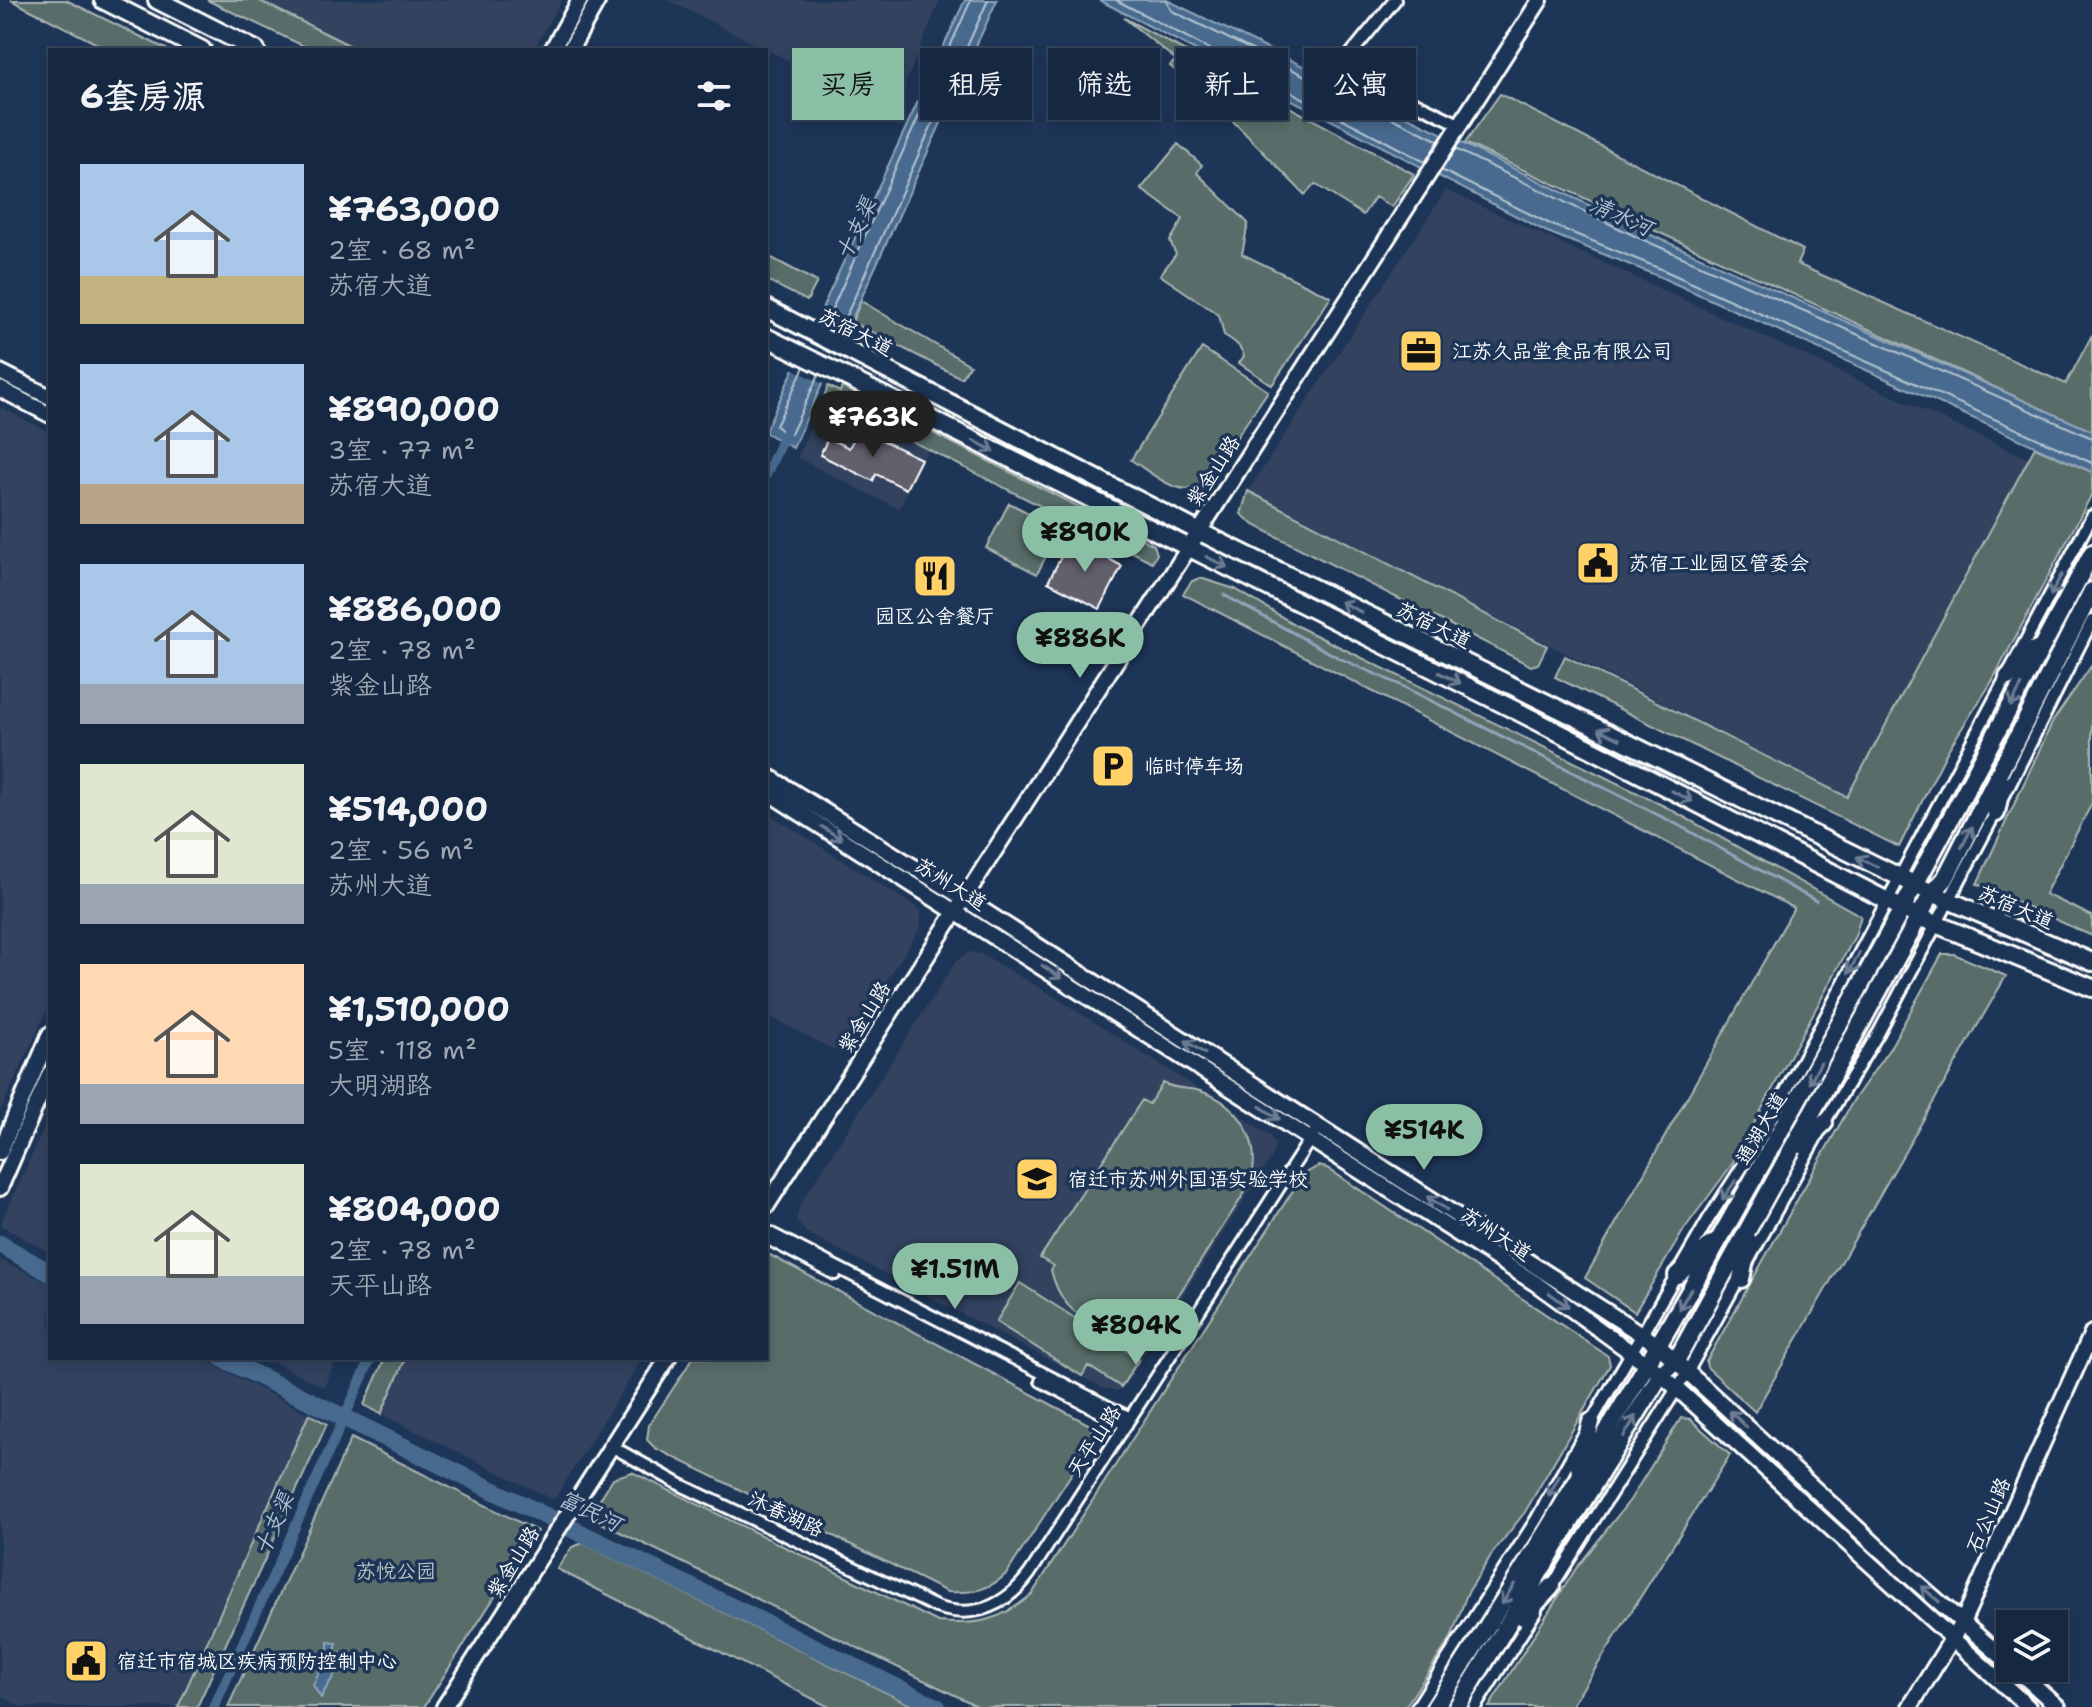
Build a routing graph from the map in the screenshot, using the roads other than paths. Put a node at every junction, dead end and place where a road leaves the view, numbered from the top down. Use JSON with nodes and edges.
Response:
{"nodes":[{"id":1,"x":103,"y":0,"type":"edge"},
{"id":2,"x":157,"y":0,"type":"edge"},
{"id":3,"x":580,"y":0,"type":"edge"},
{"id":4,"x":598,"y":0,"type":"edge"},
{"id":5,"x":1395,"y":0,"type":"edge"},
{"id":6,"x":1540,"y":0,"type":"edge"},
{"id":7,"x":198,"y":48,"type":"edge"},
{"id":8,"x":252,"y":48,"type":"edge"},
{"id":9,"x":553,"y":48,"type":"edge"},
{"id":10,"x":571,"y":48,"type":"edge"},
{"id":11,"x":1459,"y":124,"type":"junction"},
{"id":12,"x":768,"y":309,"type":"edge"},
{"id":13,"x":768,"y":338,"type":"edge"},
{"id":14,"x":0,"y":372,"type":"edge"},
{"id":15,"x":0,"y":389,"type":"edge"},
{"id":16,"x":48,"y":396,"type":"edge"},
{"id":17,"x":48,"y":414,"type":"edge"},
{"id":18,"x":2092,"y":516,"type":"edge"},
{"id":19,"x":1198,"y":531,"type":"junction"},
{"id":20,"x":1187,"y":547,"type":"junction"},
{"id":21,"x":2092,"y":553,"type":"edge"},
{"id":22,"x":2092,"y":591,"type":"edge"},
{"id":23,"x":2092,"y":621,"type":"edge"},
{"id":24,"x":2049,"y":634,"type":"junction"},
{"id":25,"x":2008,"y":677,"type":"junction"},
{"id":26,"x":2006,"y":762,"type":"junction"},
{"id":27,"x":768,"y":776,"type":"edge"},
{"id":28,"x":768,"y":792,"type":"edge"},
{"id":29,"x":1996,"y":813,"type":"junction"},
{"id":30,"x":1900,"y":878,"type":"junction"},
{"id":31,"x":1916,"y":885,"type":"junction"},
{"id":32,"x":1932,"y":893,"type":"junction"},
{"id":33,"x":1887,"y":901,"type":"junction"},
{"id":34,"x":1949,"y":901,"type":"junction"},
{"id":35,"x":958,"y":903,"type":"junction"},
{"id":36,"x":1903,"y":909,"type":"junction"},
{"id":37,"x":1919,"y":917,"type":"junction"},
{"id":38,"x":1935,"y":925,"type":"junction"},
{"id":39,"x":2092,"y":962,"type":"edge"},
{"id":40,"x":2092,"y":988,"type":"edge"},
{"id":41,"x":48,"y":1039,"type":"edge"},
{"id":42,"x":48,"y":1078,"type":"edge"},
{"id":43,"x":1824,"y":1123,"type":"junction"},
{"id":44,"x":1312,"y":1131,"type":"junction"},
{"id":45,"x":0,"y":1152,"type":"edge"},
{"id":46,"x":1791,"y":1154,"type":"junction"},
{"id":47,"x":0,"y":1188,"type":"edge"},
{"id":48,"x":768,"y":1204,"type":"edge"},
{"id":49,"x":1753,"y":1224,"type":"junction"},
{"id":50,"x":768,"y":1232,"type":"edge"},
{"id":51,"x":1722,"y":1235,"type":"junction"},
{"id":52,"x":768,"y":1239,"type":"edge"},
{"id":53,"x":1677,"y":1275,"type":"junction"},
{"id":54,"x":1741,"y":1279,"type":"junction"},
{"id":55,"x":2092,"y":1333,"type":"edge"},
{"id":56,"x":1651,"y":1340,"type":"junction"},
{"id":57,"x":1640,"y":1358,"type":"junction"},
{"id":58,"x":667,"y":1360,"type":"edge"},
{"id":59,"x":1682,"y":1366,"type":"junction"},
{"id":60,"x":1661,"y":1374,"type":"junction"},
{"id":61,"x":1677,"y":1389,"type":"junction"},
{"id":62,"x":1125,"y":1420,"type":"junction"},
{"id":63,"x":1591,"y":1422,"type":"junction"},
{"id":64,"x":612,"y":1444,"type":"junction"},
{"id":65,"x":1574,"y":1487,"type":"junction"},
{"id":66,"x":1551,"y":1587,"type":"junction"},
{"id":67,"x":948,"y":1608,"type":"joint"},
{"id":68,"x":1963,"y":1621,"type":"junction"},
{"id":69,"x":1952,"y":1639,"type":"junction"},
{"id":70,"x":1500,"y":1641,"type":"junction"},
{"id":71,"x":1996,"y":1651,"type":"edge"},
{"id":72,"x":2030,"y":1682,"type":"edge"},
{"id":73,"x":444,"y":1707,"type":"edge"},
{"id":74,"x":1417,"y":1707,"type":"edge"},
{"id":75,"x":1435,"y":1707,"type":"edge"},
{"id":76,"x":1457,"y":1707,"type":"edge"},
{"id":77,"x":1475,"y":1707,"type":"edge"},
{"id":78,"x":1910,"y":1707,"type":"edge"},
{"id":79,"x":2028,"y":1707,"type":"edge"},
{"id":80,"x":2058,"y":1707,"type":"edge"}],
"edges":[{"from":1,"to":7,"type":"main road"},
{"from":2,"to":8,"type":"main road"},
{"from":3,"to":9,"type":"street"},
{"from":4,"to":10,"type":"street"},
{"from":5,"to":11,"type":"street"},
{"from":6,"to":11,"type":"street","name":"紫金山路"},
{"from":11,"to":19,"type":"street","name":"紫金山路"},
{"from":12,"to":19,"type":"main road","name":"苏宿大道"},
{"from":13,"to":20,"type":"main road","name":"苏宿大道","one_way":true},
{"from":14,"to":16,"type":"street"},
{"from":15,"to":17,"type":"street"},
{"from":18,"to":25,"type":"street","one_way":true},
{"from":19,"to":20,"type":"street","name":"紫金山路"},
{"from":30,"to":19,"type":"main road","name":"苏宿大道","one_way":true},
{"from":20,"to":33,"type":"main road","name":"苏宿大道","one_way":true},
{"from":20,"to":35,"type":"street","name":"紫金山路"},
{"from":21,"to":24,"type":"main road","name":"通湖大道"},
{"from":22,"to":26,"type":"main road","name":"通湖大道"},
{"from":23,"to":29,"type":"street"},
{"from":24,"to":25,"type":"main road"},
{"from":24,"to":31,"type":"main road","name":"通湖大道","one_way":true},
{"from":25,"to":30,"type":"street"},
{"from":26,"to":29,"type":"main road"},
{"from":32,"to":26,"type":"main road","name":"通湖大道","one_way":true},
{"from":27,"to":35,"type":"street","name":"苏州大道"},
{"from":28,"to":35,"type":"street","name":"苏州大道","one_way":true},
{"from":29,"to":34,"type":"street"},
{"from":30,"to":31,"type":"main road","name":"苏宿大道"},
{"from":30,"to":33,"type":"street"},
{"from":31,"to":32,"type":"main road","name":"苏宿大道"},
{"from":31,"to":36,"type":"main road","name":"通湖大道"},
{"from":32,"to":34,"type":"main road","name":"苏宿大道"},
{"from":32,"to":37,"type":"main road","name":"通湖大道"},
{"from":33,"to":36,"type":"main road","name":"苏宿大道"},
{"from":33,"to":53,"type":"street","one_way":true},
{"from":34,"to":38,"type":"street"},
{"from":34,"to":39,"type":"main road","name":"苏宿大道"},
{"from":35,"to":44,"type":"street","name":"苏州大道"},
{"from":35,"to":48,"type":"street","name":"紫金山路"},
{"from":36,"to":37,"type":"main road","name":"苏宿大道"},
{"from":36,"to":51,"type":"main road","name":"通湖大道","one_way":true},
{"from":37,"to":38,"type":"main road","name":"苏宿大道"},
{"from":37,"to":46,"type":"main road","name":"通湖大道"},
{"from":38,"to":40,"type":"main road","name":"苏宿大道"},
{"from":38,"to":43,"type":"street"},
{"from":41,"to":45,"type":"street"},
{"from":42,"to":47,"type":"street"},
{"from":43,"to":46,"type":"main road"},
{"from":43,"to":54,"type":"street"},
{"from":56,"to":44,"type":"street","name":"苏州大道","one_way":true},
{"from":44,"to":57,"type":"street","name":"苏州大道","one_way":true},
{"from":44,"to":62,"type":"street","name":"天平山路"},
{"from":46,"to":49,"type":"main road","name":"通湖大道"},
{"from":49,"to":54,"type":"main road"},
{"from":49,"to":59,"type":"main road","name":"通湖大道"},
{"from":50,"to":62,"type":"street"},
{"from":51,"to":53,"type":"main road"},
{"from":51,"to":56,"type":"main road","name":"通湖大道","one_way":true},
{"from":52,"to":62,"type":"street"},
{"from":53,"to":56,"type":"street"},
{"from":54,"to":59,"type":"street"},
{"from":55,"to":68,"type":"street","name":"石公山路"},
{"from":56,"to":57,"type":"main road","name":"通湖大道"},
{"from":56,"to":59,"type":"street","name":"苏州大道"},
{"from":57,"to":60,"type":"street","name":"苏州大道"},
{"from":57,"to":63,"type":"street"},
{"from":57,"to":65,"type":"main road","name":"通湖大道"},
{"from":58,"to":64,"type":"street","name":"紫金山路"},
{"from":59,"to":60,"type":"main road","name":"通湖大道"},
{"from":59,"to":61,"type":"street"},
{"from":68,"to":59,"type":"street","name":"苏州大道","one_way":true},
{"from":60,"to":61,"type":"street","name":"苏州大道"},
{"from":70,"to":60,"type":"main road","name":"通湖大道","one_way":true},
{"from":61,"to":66,"type":"street"},
{"from":61,"to":69,"type":"street","name":"苏州大道"},
{"from":62,"to":67,"type":"street","name":"天平山路"},
{"from":63,"to":65,"type":"main road"},
{"from":63,"to":74,"type":"street","one_way":true},
{"from":64,"to":67,"type":"street","name":"沐春湖路"},
{"from":64,"to":73,"type":"street","name":"紫金山路"},
{"from":65,"to":75,"type":"main road","name":"通湖大道","one_way":true},
{"from":66,"to":70,"type":"main road"},
{"from":66,"to":77,"type":"street"},
{"from":68,"to":69,"type":"street","name":"石公山路"},
{"from":68,"to":71,"type":"street","name":"苏州大道"},
{"from":69,"to":78,"type":"street","name":"石公山路"},
{"from":69,"to":79,"type":"street","name":"苏州大道"},
{"from":70,"to":76,"type":"main road","name":"通湖大道"},
{"from":72,"to":80,"type":"street"}]}
